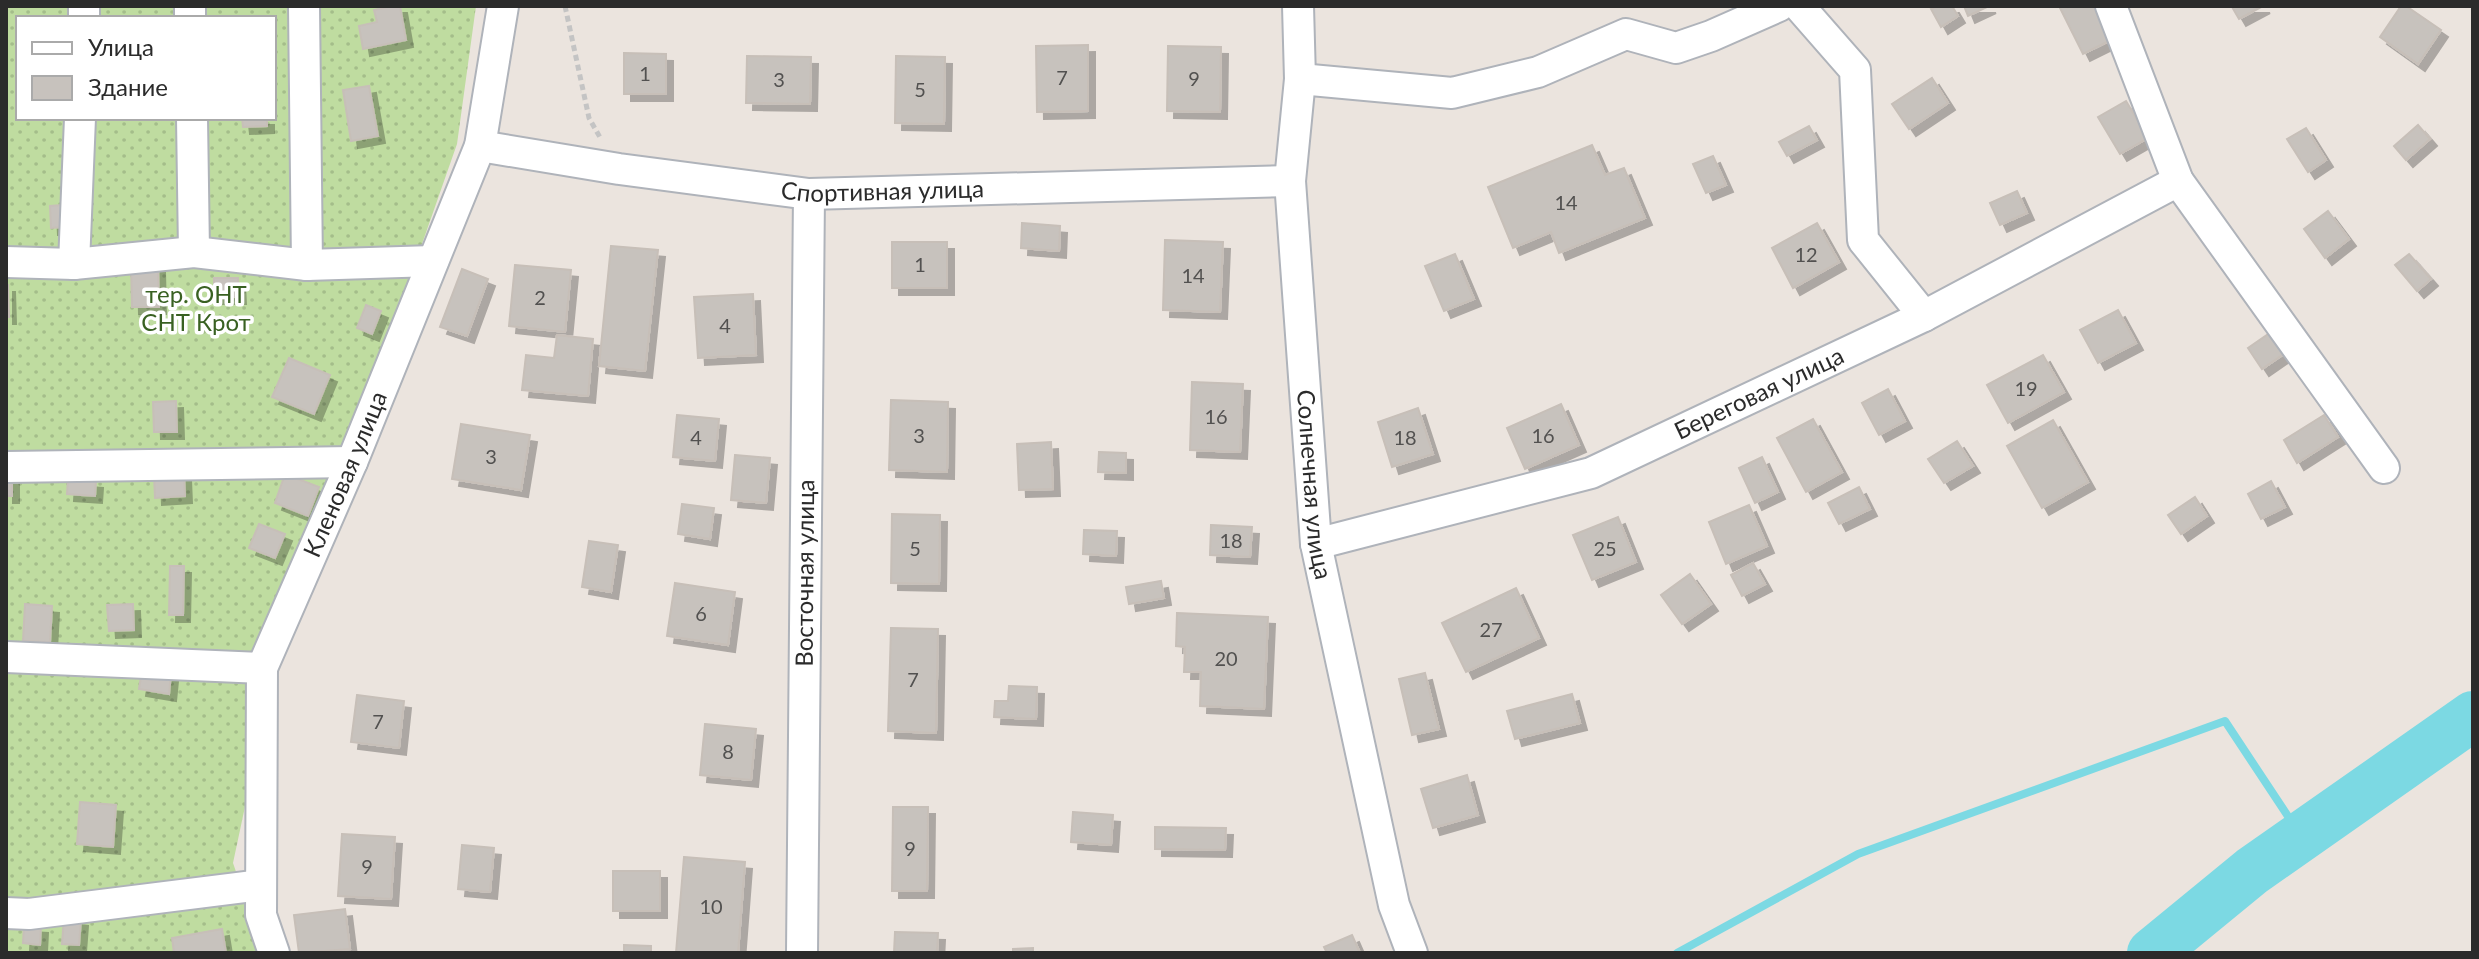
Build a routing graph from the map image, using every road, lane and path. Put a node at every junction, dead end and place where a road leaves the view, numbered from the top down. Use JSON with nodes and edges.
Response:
{"nodes":[{"id":1,"x":304,"y":6,"type":"edge"},
{"id":2,"x":503,"y":6,"type":"edge"},
{"id":3,"x":565,"y":6,"type":"edge"},
{"id":4,"x":1298,"y":6,"type":"edge"},
{"id":5,"x":1779,"y":6,"type":"edge"},
{"id":6,"x":1799,"y":6,"type":"edge"},
{"id":7,"x":2111,"y":6,"type":"edge"},
{"id":8,"x":1300,"y":79,"type":"junction"},
{"id":9,"x":80,"y":120,"type":"edge"},
{"id":10,"x":192,"y":120,"type":"edge"},
{"id":11,"x":480,"y":146,"type":"junction"},
{"id":12,"x":619,"y":169,"type":"junction"},
{"id":13,"x":1290,"y":181,"type":"junction"},
{"id":14,"x":2178,"y":181,"type":"junction"},
{"id":15,"x":809,"y":194,"type":"junction"},
{"id":16,"x":194,"y":252,"type":"junction"},
{"id":17,"x":433,"y":261,"type":"junction"},
{"id":18,"x":6,"y":262,"type":"edge"},
{"id":19,"x":74,"y":264,"type":"junction"},
{"id":20,"x":307,"y":265,"type":"junction"},
{"id":21,"x":1924,"y":316,"type":"junction"},
{"id":22,"x":352,"y":462,"type":"junction"},
{"id":23,"x":6,"y":467,"type":"edge"},
{"id":24,"x":2384,"y":468,"type":"dead end"},
{"id":25,"x":1316,"y":544,"type":"junction"},
{"id":26,"x":6,"y":657,"type":"edge"},
{"id":27,"x":262,"y":668,"type":"junction"},
{"id":28,"x":261,"y":885,"type":"junction"},
{"id":29,"x":6,"y":913,"type":"edge"},
{"id":30,"x":274,"y":953,"type":"edge"},
{"id":31,"x":802,"y":953,"type":"edge"},
{"id":32,"x":1412,"y":953,"type":"edge"}],
"edges":[{"from":1,"to":20,"type":"street"},
{"from":2,"to":11,"type":"street","name":"Кленовая улица"},
{"from":3,"to":12,"type":"path"},
{"from":4,"to":8,"type":"street","name":"Солнечная улица"},
{"from":5,"to":8,"type":"street"},
{"from":6,"to":21,"type":"street"},
{"from":7,"to":14,"type":"street"},
{"from":8,"to":13,"type":"street","name":"Солнечная улица"},
{"from":9,"to":19,"type":"street"},
{"from":10,"to":16,"type":"street"},
{"from":11,"to":12,"type":"street","name":"Спортивная улица"},
{"from":11,"to":17,"type":"street","name":"Кленовая улица"},
{"from":12,"to":15,"type":"street","name":"Спортивная улица"},
{"from":13,"to":15,"type":"street","name":"Спортивная улица"},
{"from":13,"to":25,"type":"street","name":"Солнечная улица"},
{"from":14,"to":21,"type":"street","name":"Береговая улица"},
{"from":14,"to":24,"type":"street"},
{"from":15,"to":31,"type":"street","name":"Восточная улица"},
{"from":16,"to":19,"type":"street"},
{"from":16,"to":20,"type":"street"},
{"from":17,"to":20,"type":"street"},
{"from":17,"to":22,"type":"street","name":"Кленовая улица"},
{"from":18,"to":19,"type":"street"},
{"from":21,"to":25,"type":"street","name":"Береговая улица"},
{"from":22,"to":23,"type":"street"},
{"from":22,"to":27,"type":"street","name":"Кленовая улица"},
{"from":25,"to":32,"type":"street","name":"Солнечная улица"},
{"from":26,"to":27,"type":"street"},
{"from":27,"to":28,"type":"street","name":"Кленовая улица"},
{"from":28,"to":29,"type":"street"},
{"from":28,"to":30,"type":"street","name":"Кленовая улица"}]}
